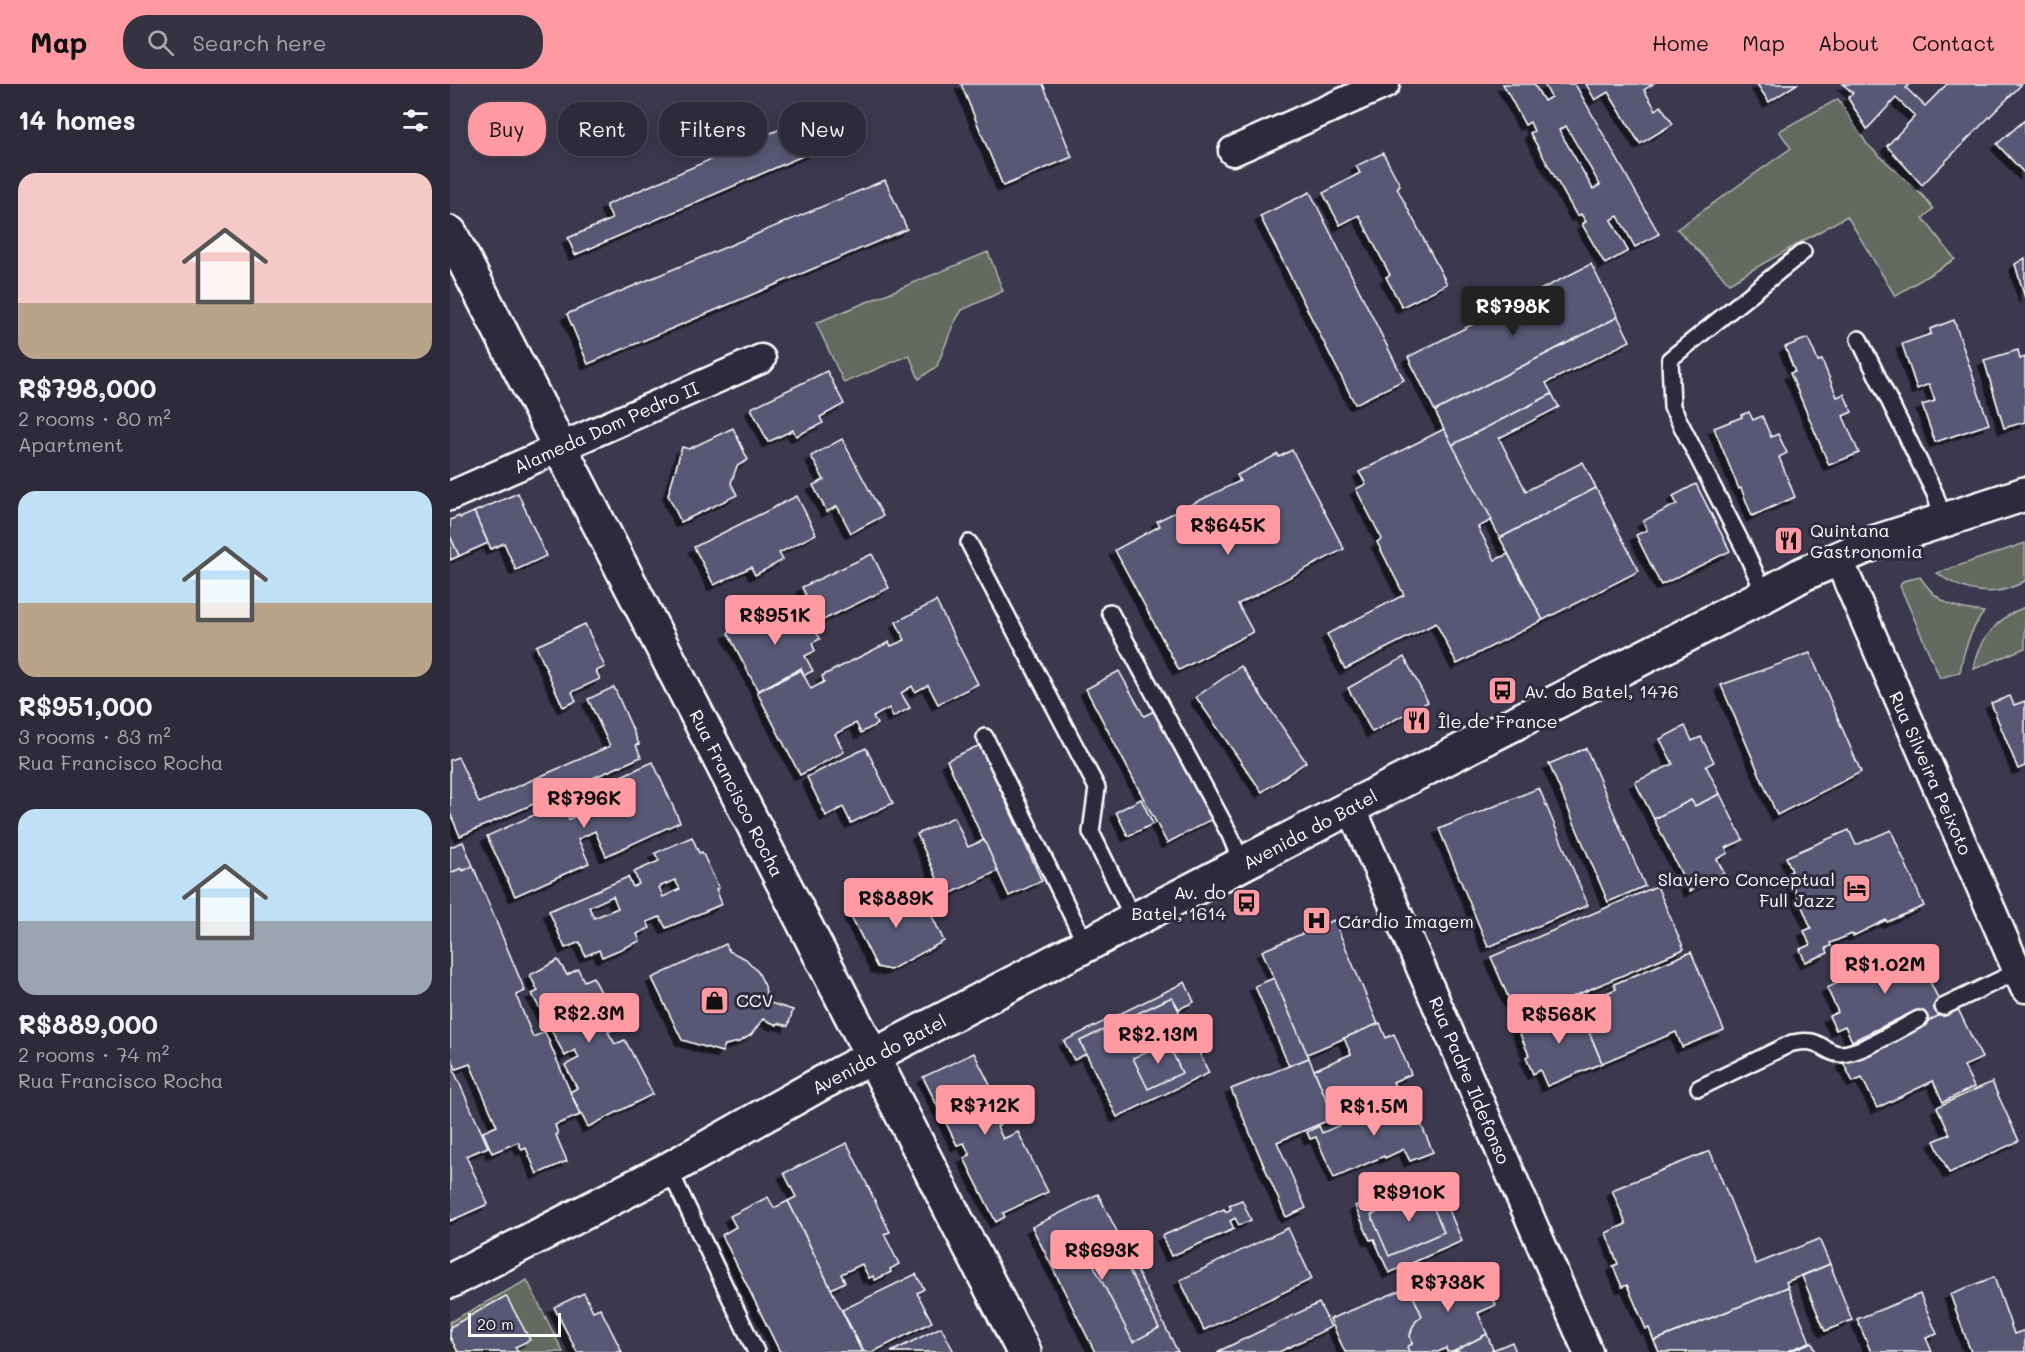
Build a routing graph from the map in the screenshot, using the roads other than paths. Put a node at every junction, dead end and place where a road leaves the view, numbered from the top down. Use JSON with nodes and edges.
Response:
{"nodes":[{"id":1,"x":1385,"y":84,"type":"edge"},
{"id":2,"x":1233,"y":151,"type":"dead end"},
{"id":3,"x":450,"y":233,"type":"edge"},
{"id":4,"x":1803,"y":252,"type":"dead end"},
{"id":5,"x":1859,"y":339,"type":"dead end"},
{"id":6,"x":761,"y":359,"type":"dead end"},
{"id":7,"x":560,"y":447,"type":"junction"},
{"id":8,"x":2025,"y":494,"type":"edge"},
{"id":9,"x":450,"y":496,"type":"edge"},
{"id":10,"x":1944,"y":521,"type":"junction"},
{"id":11,"x":969,"y":543,"type":"dead end"},
{"id":12,"x":1838,"y":558,"type":"junction"},
{"id":13,"x":1765,"y":595,"type":"junction"},
{"id":14,"x":1110,"y":612,"type":"dead end"},
{"id":15,"x":985,"y":737,"type":"dead end"},
{"id":16,"x":1351,"y":807,"type":"junction"},
{"id":17,"x":1242,"y":864,"type":"junction"},
{"id":18,"x":1134,"y":920,"type":"junction"},
{"id":19,"x":1086,"y":945,"type":"junction"},
{"id":20,"x":2021,"y":979,"type":"edge"},
{"id":21,"x":1943,"y":1007,"type":"dead end"},
{"id":22,"x":1919,"y":1019,"type":"dead end"},
{"id":23,"x":873,"y":1056,"type":"junction"},
{"id":24,"x":1699,"y":1088,"type":"dead end"},
{"id":25,"x":669,"y":1169,"type":"junction"},
{"id":26,"x":450,"y":1281,"type":"edge"},
{"id":27,"x":756,"y":1352,"type":"edge"},
{"id":28,"x":1024,"y":1352,"type":"edge"},
{"id":29,"x":1588,"y":1352,"type":"edge"}],
"edges":[{"from":1,"to":2,"type":"street"},
{"from":3,"to":7,"type":"main road","name":"Rua Francisco Rocha"},
{"from":4,"to":13,"type":"lane"},
{"from":5,"to":10,"type":"lane"},
{"from":6,"to":7,"type":"street","name":"Alameda Dom Pedro II"},
{"from":7,"to":9,"type":"street","name":"Alameda Dom Pedro II"},
{"from":7,"to":23,"type":"main road","name":"Rua Francisco Rocha"},
{"from":8,"to":10,"type":"main road","name":"Avenida do Batel"},
{"from":10,"to":12,"type":"main road","name":"Avenida do Batel"},
{"from":11,"to":18,"type":"lane"},
{"from":12,"to":13,"type":"main road","name":"Avenida do Batel"},
{"from":12,"to":20,"type":"street","name":"Rua Silveira Peixoto"},
{"from":13,"to":16,"type":"main road","name":"Avenida do Batel"},
{"from":14,"to":17,"type":"lane"},
{"from":15,"to":19,"type":"lane"},
{"from":16,"to":17,"type":"main road","name":"Avenida do Batel"},
{"from":16,"to":29,"type":"street","name":"Rua Padre Ildefonso"},
{"from":17,"to":18,"type":"main road","name":"Avenida do Batel"},
{"from":18,"to":19,"type":"main road","name":"Avenida do Batel"},
{"from":19,"to":23,"type":"main road","name":"Avenida do Batel"},
{"from":20,"to":21,"type":"lane"},
{"from":22,"to":24,"type":"lane"},
{"from":23,"to":25,"type":"main road","name":"Avenida do Batel"},
{"from":23,"to":28,"type":"main road","name":"Rua Francisco Rocha"},
{"from":25,"to":26,"type":"main road","name":"Avenida do Batel"},
{"from":25,"to":27,"type":"lane"}]}
